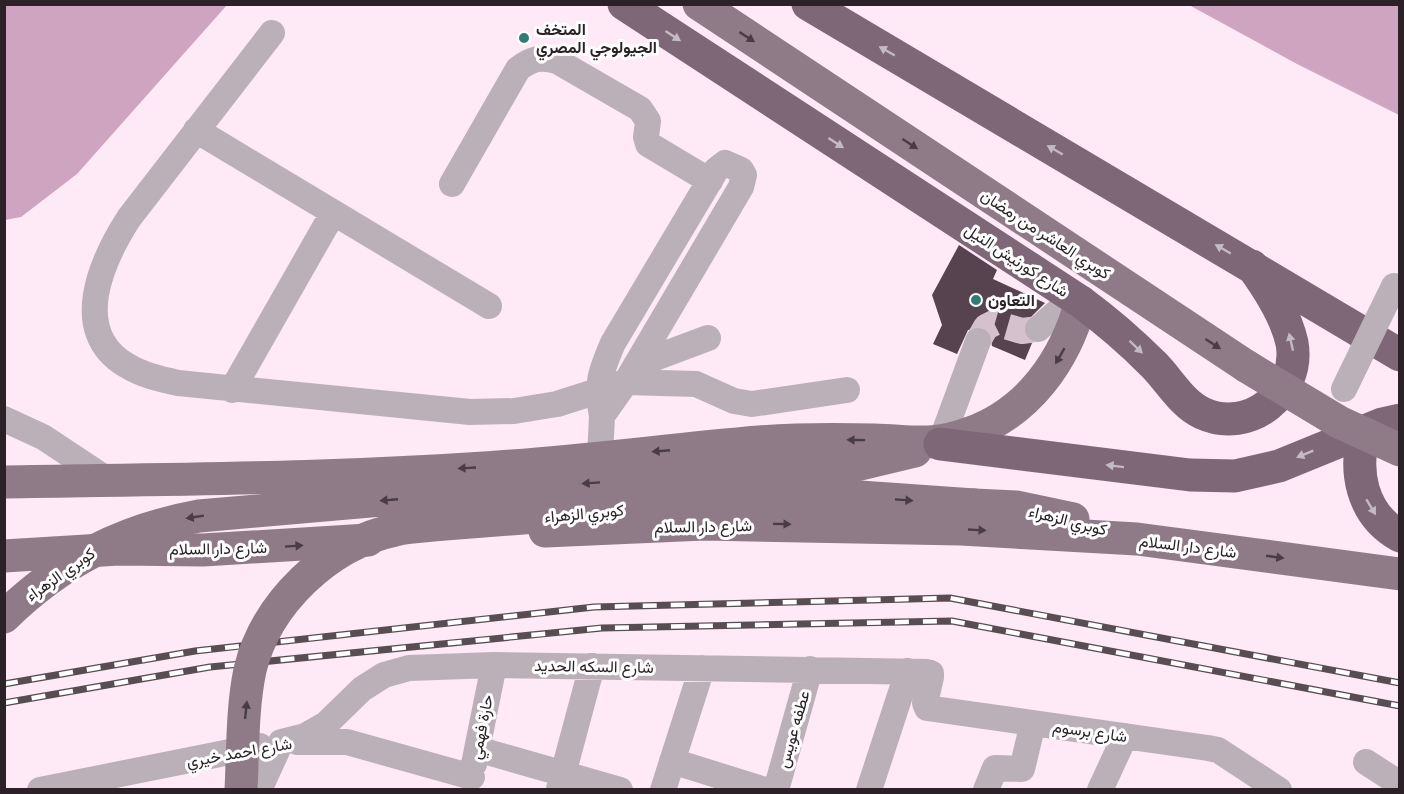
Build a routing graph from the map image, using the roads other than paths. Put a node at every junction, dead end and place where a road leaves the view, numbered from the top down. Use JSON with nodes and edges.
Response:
{"nodes":[{"id":1,"x":624,"y":4,"type":"edge"},
{"id":2,"x":699,"y":4,"type":"edge"},
{"id":3,"x":808,"y":4,"type":"edge"},
{"id":4,"x":272,"y":33,"type":"dead end"},
{"id":5,"x":196,"y":130,"type":"junction"},
{"id":6,"x":710,"y":181,"type":"junction"},
{"id":7,"x":452,"y":184,"type":"dead end"},
{"id":8,"x":333,"y":213,"type":"junction"},
{"id":9,"x":1252,"y":266,"type":"junction"},
{"id":10,"x":1394,"y":286,"type":"dead end"},
{"id":11,"x":1077,"y":299,"type":"junction"},
{"id":12,"x":489,"y":306,"type":"dead end"},
{"id":13,"x":1038,"y":330,"type":"tunnel mouth"},
{"id":14,"x":708,"y":338,"type":"dead end"},
{"id":15,"x":978,"y":341,"type":"tunnel mouth"},
{"id":16,"x":1400,"y":355,"type":"edge"},
{"id":17,"x":631,"y":373,"type":"junction"},
{"id":18,"x":1344,"y":389,"type":"dead end"},
{"id":19,"x":232,"y":390,"type":"junction"},
{"id":20,"x":597,"y":390,"type":"junction"},
{"id":21,"x":847,"y":390,"type":"dead end"},
{"id":22,"x":602,"y":416,"type":"junction"},
{"id":23,"x":4,"y":419,"type":"edge"},
{"id":24,"x":1400,"y":420,"type":"edge"},
{"id":25,"x":1365,"y":430,"type":"junction"},
{"id":26,"x":940,"y":444,"type":"junction"},
{"id":27,"x":1400,"y":450,"type":"edge"},
{"id":28,"x":600,"y":457,"type":"junction"},
{"id":29,"x":108,"y":480,"type":"junction"},
{"id":30,"x":4,"y":482,"type":"edge"},
{"id":31,"x":1400,"y":536,"type":"edge"},
{"id":32,"x":1137,"y":538,"type":"junction"},
{"id":33,"x":4,"y":556,"type":"edge"},
{"id":34,"x":1400,"y":574,"type":"edge"},
{"id":35,"x":4,"y":617,"type":"edge"},
{"id":36,"x":494,"y":664,"type":"junction"},
{"id":37,"x":592,"y":666,"type":"junction"},
{"id":38,"x":702,"y":668,"type":"junction"},
{"id":39,"x":810,"y":669,"type":"junction"},
{"id":40,"x":919,"y":672,"type":"junction"},
{"id":41,"x":1033,"y":723,"type":"junction"},
{"id":42,"x":1125,"y":736,"type":"junction"},
{"id":43,"x":281,"y":742,"type":"junction"},
{"id":44,"x":477,"y":749,"type":"junction"},
{"id":45,"x":672,"y":761,"type":"junction"},
{"id":46,"x":1366,"y":762,"type":"dead end"},
{"id":47,"x":561,"y":781,"type":"edge"},
{"id":48,"x":470,"y":783,"type":"edge"},
{"id":49,"x":1400,"y":784,"type":"edge"},
{"id":50,"x":39,"y":789,"type":"edge"},
{"id":51,"x":241,"y":789,"type":"edge"},
{"id":52,"x":259,"y":789,"type":"edge"},
{"id":53,"x":620,"y":789,"type":"edge"},
{"id":54,"x":663,"y":789,"type":"edge"},
{"id":55,"x":765,"y":789,"type":"edge"},
{"id":56,"x":776,"y":789,"type":"edge"},
{"id":57,"x":869,"y":789,"type":"edge"},
{"id":58,"x":986,"y":789,"type":"edge"},
{"id":59,"x":1100,"y":789,"type":"edge"},
{"id":60,"x":1279,"y":789,"type":"edge"}],
"edges":[{"from":1,"to":11,"type":"highway","name":"شارع كورنيش النيل","one_way":true},
{"from":2,"to":27,"type":"main road","name":"كوبري العاشر من رمضان","one_way":true,"bridge":true},
{"from":9,"to":3,"type":"highway","name":"شارع كورنيش النيل","one_way":true},
{"from":4,"to":5,"type":"street"},
{"from":5,"to":8,"type":"street"},
{"from":5,"to":19,"type":"street"},
{"from":6,"to":7,"type":"street"},
{"from":6,"to":17,"type":"street"},
{"from":6,"to":20,"type":"street"},
{"from":8,"to":12,"type":"street"},
{"from":8,"to":19,"type":"street"},
{"from":11,"to":9,"type":"highway","name":"شارع كورنيش النيل","one_way":true},
{"from":9,"to":16,"type":"highway","name":"شارع كورنيش النيل"},
{"from":10,"to":18,"type":"street","bridge":true},
{"from":11,"to":13,"type":"street"},
{"from":11,"to":26,"type":"main road","one_way":true},
{"from":14,"to":17,"type":"street"},
{"from":15,"to":26,"type":"street"},
{"from":17,"to":20,"type":"street"},
{"from":17,"to":21,"type":"street"},
{"from":17,"to":22,"type":"street"},
{"from":19,"to":20,"type":"street"},
{"from":20,"to":22,"type":"street"},
{"from":22,"to":28,"type":"street"},
{"from":23,"to":29,"type":"street"},
{"from":24,"to":25,"type":"highway"},
{"from":25,"to":26,"type":"highway","one_way":true},
{"from":25,"to":31,"type":"highway","one_way":true},
{"from":26,"to":28,"type":"main road","one_way":true},
{"from":26,"to":35,"type":"main road","name":"كوبري الزهراء","one_way":true,"bridge":true},
{"from":28,"to":29,"type":"main road","one_way":true},
{"from":29,"to":30,"type":"main road"},
{"from":33,"to":32,"type":"main road","name":"شارع دار السلام","one_way":true},
{"from":32,"to":34,"type":"main road","name":"شارع دار السلام","one_way":true},
{"from":51,"to":32,"type":"main road","name":"كوبري الزهراء","one_way":true,"bridge":true},
{"from":36,"to":37,"type":"street","name":"شارع السكه الحديد"},
{"from":36,"to":43,"type":"street","name":"شارع السكه الحديد"},
{"from":36,"to":44,"type":"street","name":"حارة فهمي"},
{"from":37,"to":38,"type":"street","name":"شارع السكه الحديد"},
{"from":37,"to":47,"type":"street"},
{"from":38,"to":39,"type":"street","name":"شارع السكه الحديد"},
{"from":38,"to":45,"type":"street"},
{"from":39,"to":40,"type":"street","name":"شارع السكه الحديد"},
{"from":39,"to":56,"type":"street","name":"عطفه عويس"},
{"from":40,"to":41,"type":"street","name":"شارع برسوم"},
{"from":40,"to":57,"type":"street"},
{"from":41,"to":42,"type":"street","name":"شارع برسوم"},
{"from":41,"to":58,"type":"street"},
{"from":42,"to":59,"type":"street"},
{"from":42,"to":60,"type":"street","name":"شارع برسوم"},
{"from":43,"to":48,"type":"street","name":"شارع احمد خيري"},
{"from":43,"to":50,"type":"street","name":"شارع احمد خيري"},
{"from":43,"to":52,"type":"street"},
{"from":44,"to":47,"type":"street"},
{"from":44,"to":48,"type":"street","name":"حارة فهمي"},
{"from":45,"to":54,"type":"street"},
{"from":45,"to":55,"type":"street"},
{"from":46,"to":49,"type":"street"},
{"from":47,"to":53,"type":"street"}]}
